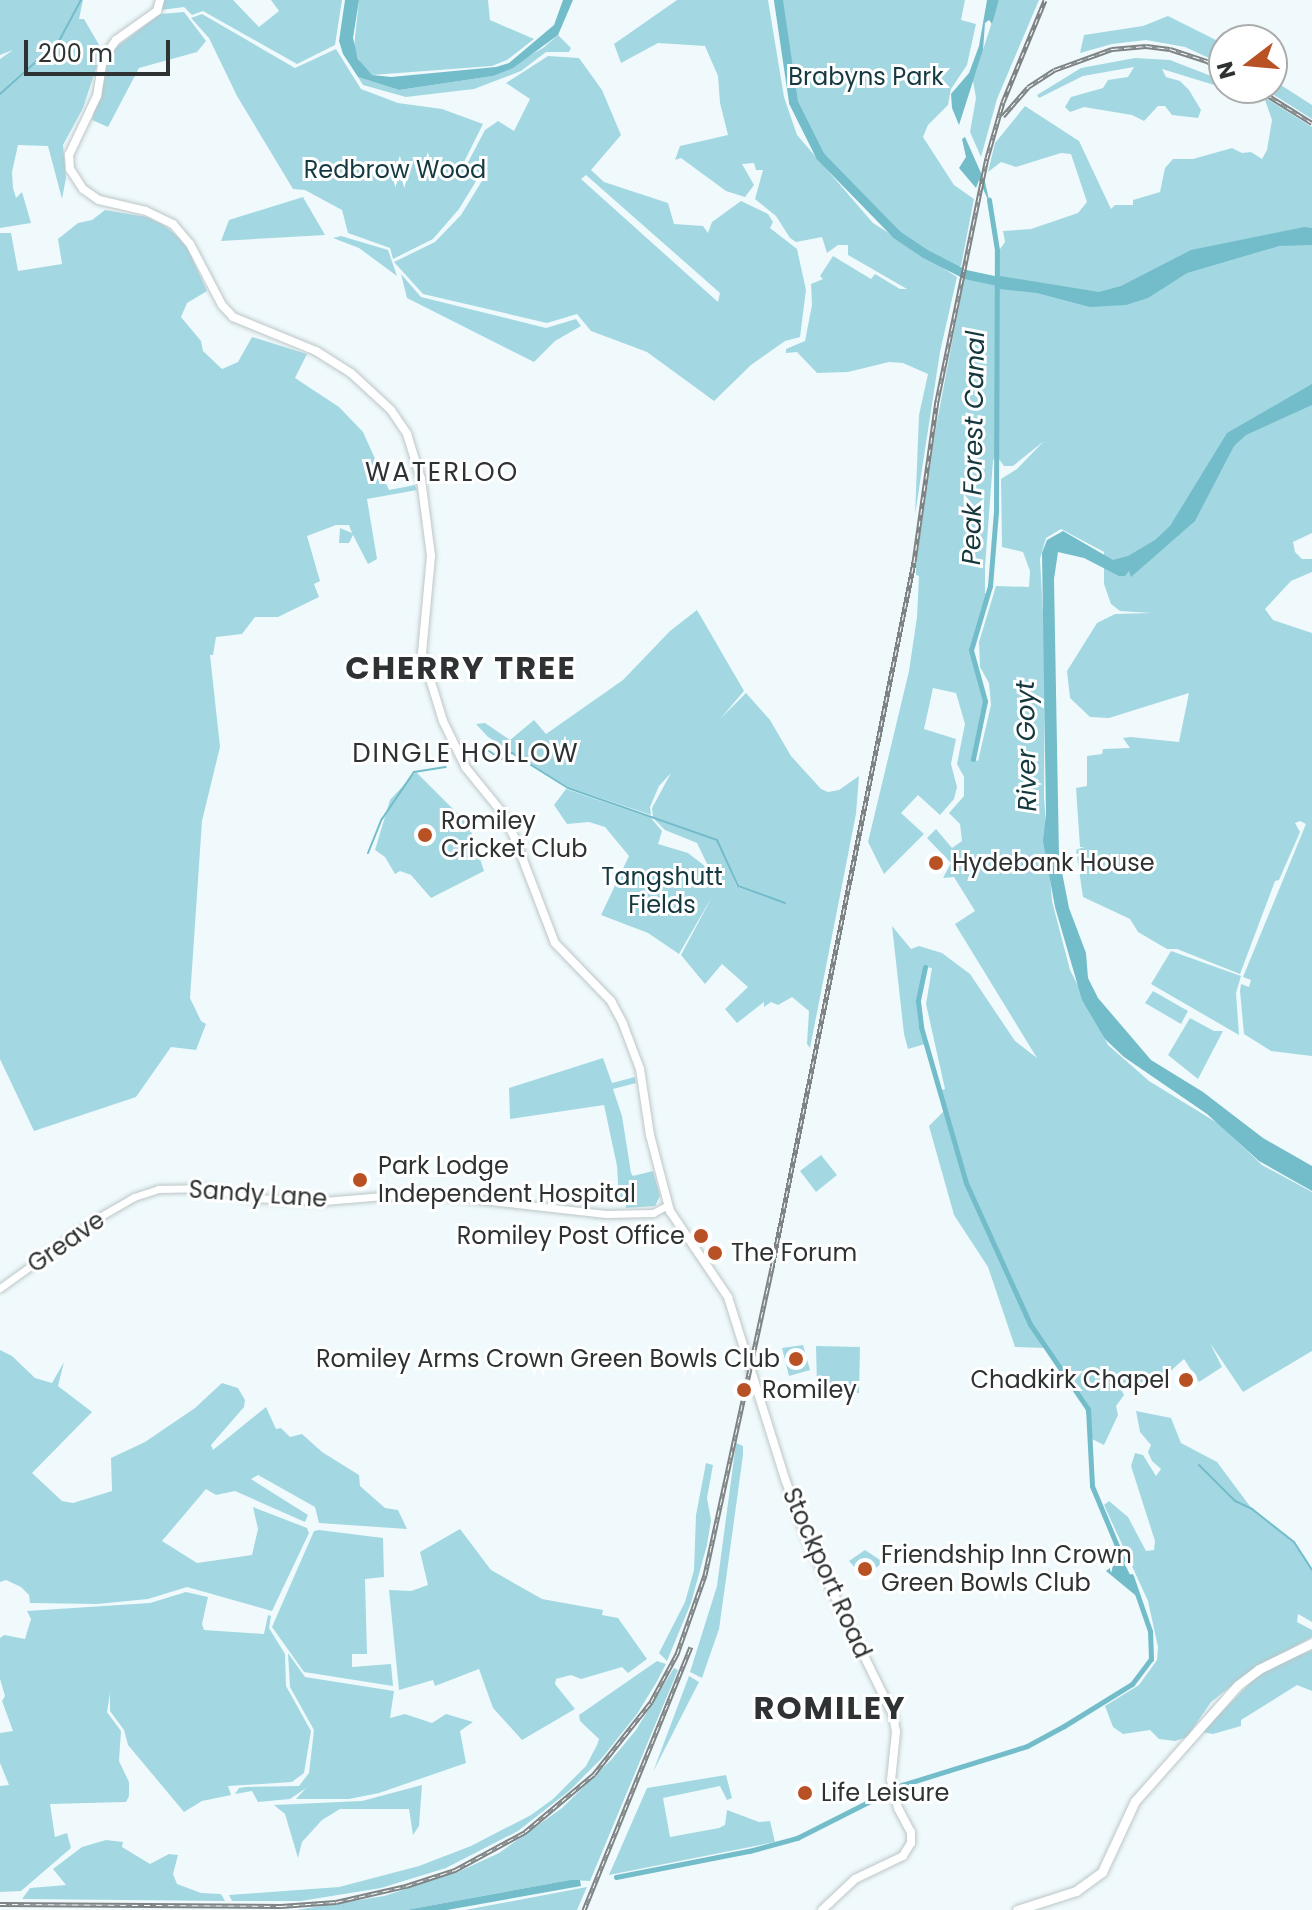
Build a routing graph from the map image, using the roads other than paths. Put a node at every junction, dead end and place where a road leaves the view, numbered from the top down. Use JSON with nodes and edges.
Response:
{"nodes":[{"id":1,"x":160,"y":0,"type":"edge"},
{"id":2,"x":134,"y":1197,"type":"joint"},
{"id":3,"x":668,"y":1205,"type":"junction"},
{"id":4,"x":0,"y":1288,"type":"edge"},
{"id":5,"x":1312,"y":1643,"type":"edge"},
{"id":6,"x":822,"y":1910,"type":"edge"},
{"id":7,"x":1017,"y":1910,"type":"edge"}],
"edges":[{"from":1,"to":3,"type":"main road","name":"Stockport Road"},
{"from":2,"to":3,"type":"street","name":"Sandy Lane"},
{"from":2,"to":4,"type":"street","name":"Greave"},
{"from":3,"to":6,"type":"main road","name":"Stockport Road"},
{"from":5,"to":7,"type":"main road"}]}
